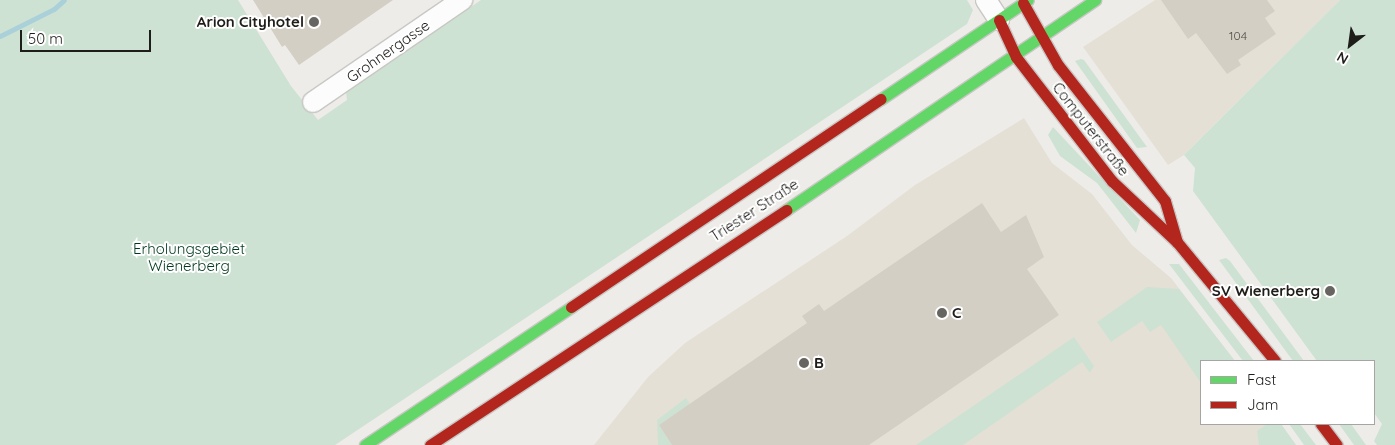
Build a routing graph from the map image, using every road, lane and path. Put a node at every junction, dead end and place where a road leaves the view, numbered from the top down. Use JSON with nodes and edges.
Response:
{"nodes":[{"id":1,"x":986,"y":0,"type":"edge"},
{"id":2,"x":1094,"y":0,"type":"edge"},
{"id":3,"x":458,"y":1,"type":"edge"},
{"id":4,"x":1024,"y":1,"type":"edge"},
{"id":5,"x":999,"y":20,"type":"junction"},
{"id":6,"x":1045,"y":36,"type":"junction"},
{"id":7,"x":1016,"y":57,"type":"junction"},
{"id":8,"x":313,"y":102,"type":"dead end"},
{"id":9,"x":1177,"y":242,"type":"junction"},
{"id":10,"x":1274,"y":360,"type":"edge"},
{"id":11,"x":1322,"y":425,"type":"edge"},
{"id":12,"x":365,"y":445,"type":"edge"},
{"id":13,"x":430,"y":445,"type":"edge"},
{"id":14,"x":1337,"y":445,"type":"edge"}],
"edges":[{"from":1,"to":5,"type":"street"},
{"from":2,"to":6,"type":"main road","name":"Triester Straße"},
{"from":3,"to":8,"type":"street","name":"Grohnergasse"},
{"from":4,"to":5,"type":"main road","name":"Triester Straße"},
{"from":4,"to":6,"type":"main road","name":"Computerstraße"},
{"from":5,"to":7,"type":"main road","name":"Computerstraße"},
{"from":5,"to":12,"type":"main road","name":"Triester Straße"},
{"from":6,"to":7,"type":"main road","name":"Triester Straße"},
{"from":6,"to":9,"type":"main road","name":"Computerstraße"},
{"from":7,"to":9,"type":"main road","name":"Computerstraße"},
{"from":7,"to":13,"type":"main road","name":"Triester Straße"},
{"from":9,"to":10,"type":"main road","name":"Computerstraße"},
{"from":11,"to":14,"type":"main road"}]}
